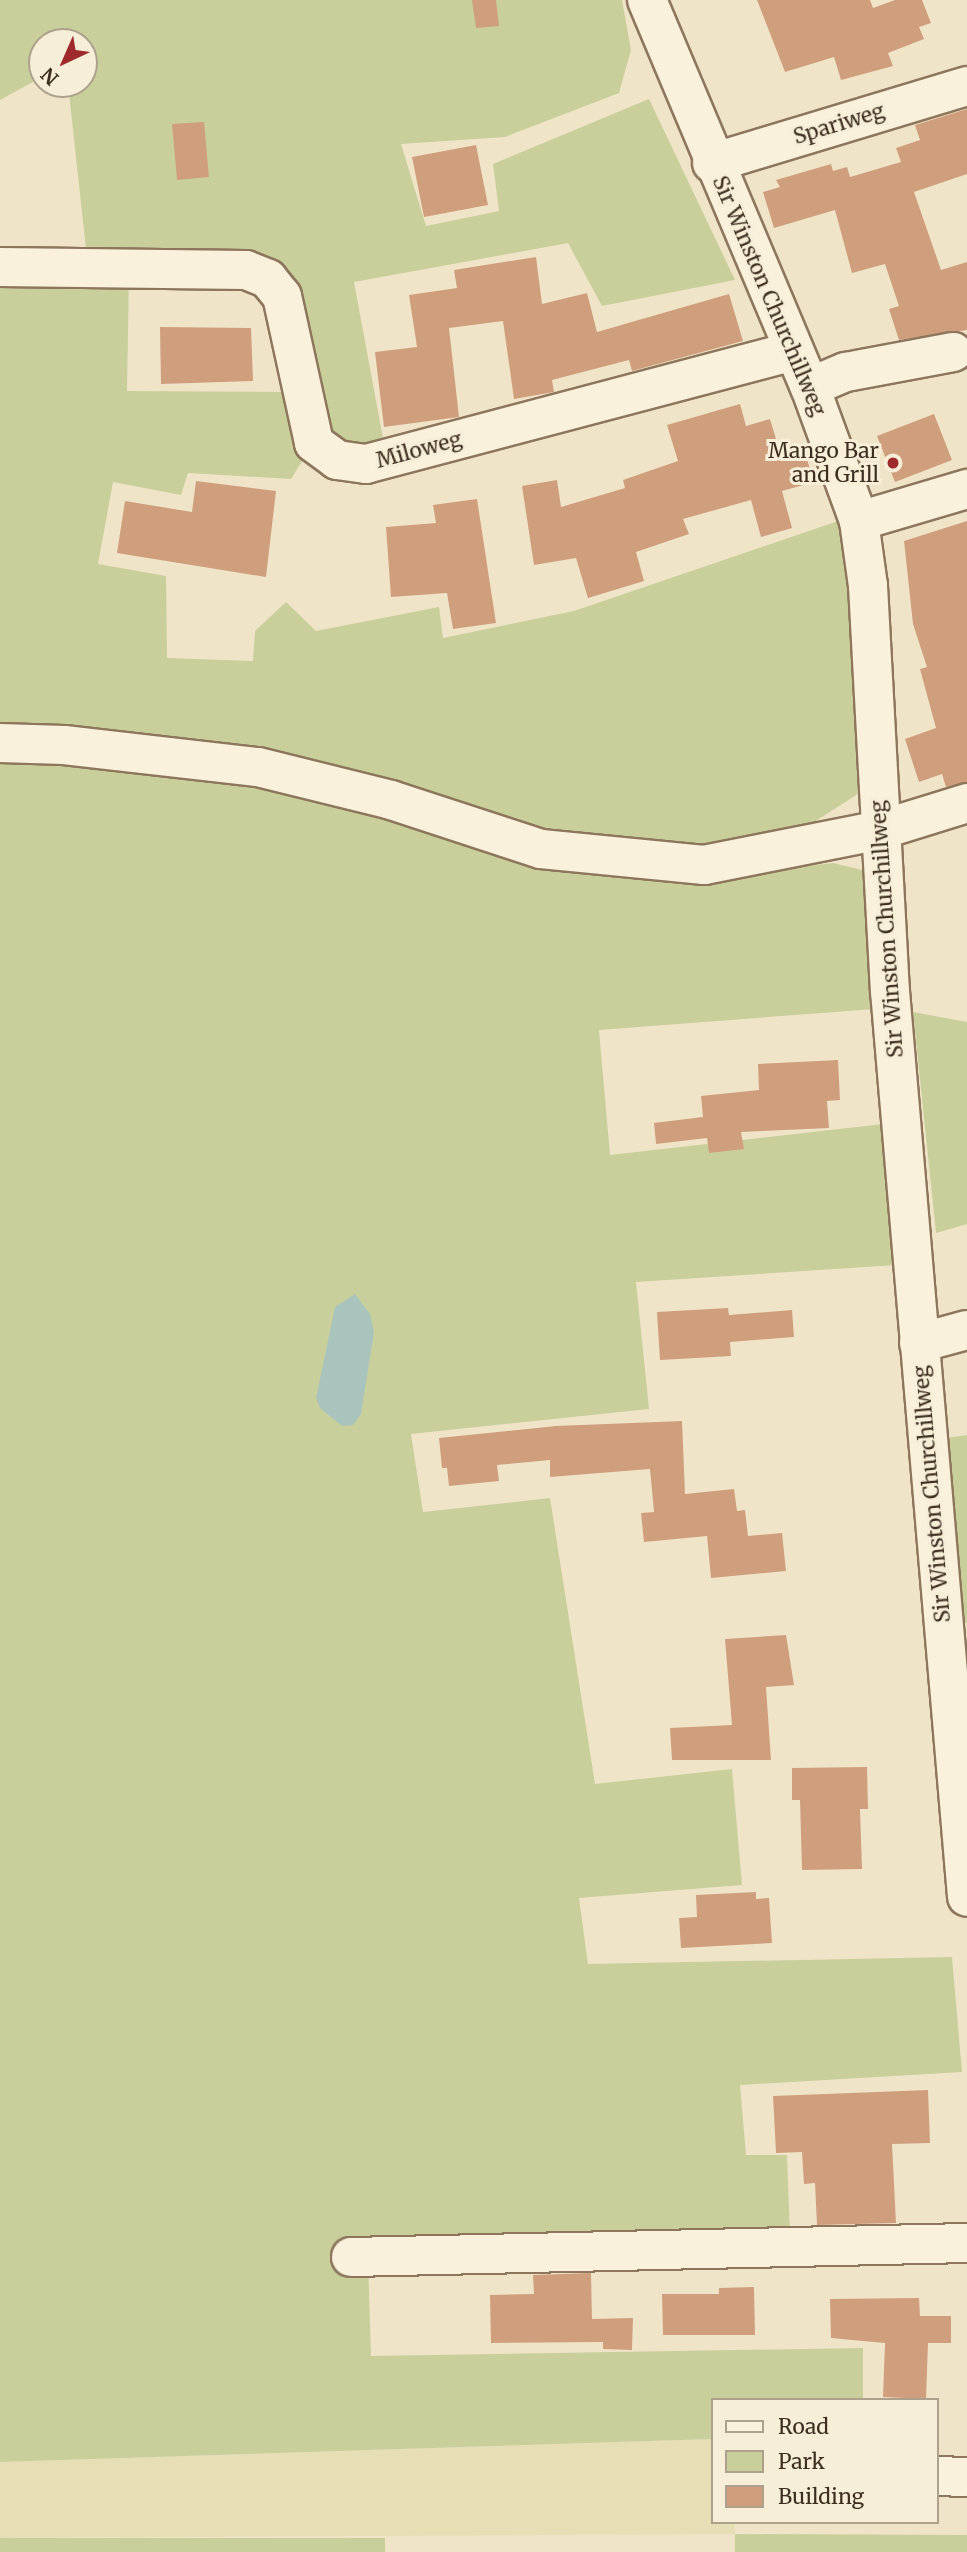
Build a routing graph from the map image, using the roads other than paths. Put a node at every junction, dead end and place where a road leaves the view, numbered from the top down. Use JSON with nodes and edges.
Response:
{"nodes":[{"id":1,"x":647,"y":0,"type":"edge"},
{"id":2,"x":967,"y":86,"type":"edge"},
{"id":3,"x":712,"y":163,"type":"junction"},
{"id":4,"x":0,"y":267,"type":"edge"},
{"id":5,"x":793,"y":351,"type":"junction"},
{"id":6,"x":953,"y":352,"type":"dead end"},
{"id":7,"x":810,"y":387,"type":"junction"},
{"id":8,"x":967,"y":489,"type":"edge"},
{"id":9,"x":859,"y":521,"type":"junction"},
{"id":10,"x":0,"y":743,"type":"edge"},
{"id":11,"x":967,"y":803,"type":"edge"},
{"id":12,"x":880,"y":830,"type":"junction"},
{"id":13,"x":967,"y":1330,"type":"edge"},
{"id":14,"x":919,"y":1343,"type":"junction"},
{"id":15,"x":961,"y":1770,"type":"edge"},
{"id":16,"x":967,"y":1897,"type":"edge"},
{"id":17,"x":967,"y":2244,"type":"edge"},
{"id":18,"x":351,"y":2257,"type":"dead end"},
{"id":19,"x":939,"y":2476,"type":"edge"},
{"id":20,"x":967,"y":2477,"type":"edge"}],
"edges":[{"from":1,"to":3,"type":"street","name":"Sir Winston Churchillweg"},
{"from":2,"to":3,"type":"street","name":"Spariweg"},
{"from":3,"to":5,"type":"street","name":"Sir Winston Churchillweg"},
{"from":4,"to":5,"type":"street","name":"Miloweg"},
{"from":5,"to":7,"type":"street","name":"Sir Winston Churchillweg"},
{"from":6,"to":7,"type":"street"},
{"from":7,"to":9,"type":"street","name":"Sir Winston Churchillweg"},
{"from":8,"to":9,"type":"street"},
{"from":9,"to":12,"type":"street","name":"Sir Winston Churchillweg"},
{"from":10,"to":12,"type":"street"},
{"from":11,"to":12,"type":"street"},
{"from":12,"to":14,"type":"street","name":"Sir Winston Churchillweg"},
{"from":13,"to":14,"type":"street"},
{"from":14,"to":15,"type":"street","name":"Sir Winston Churchillweg"},
{"from":15,"to":16,"type":"street","name":"Sir Winston Churchillweg"},
{"from":17,"to":18,"type":"street"},
{"from":19,"to":20,"type":"street"}]}
